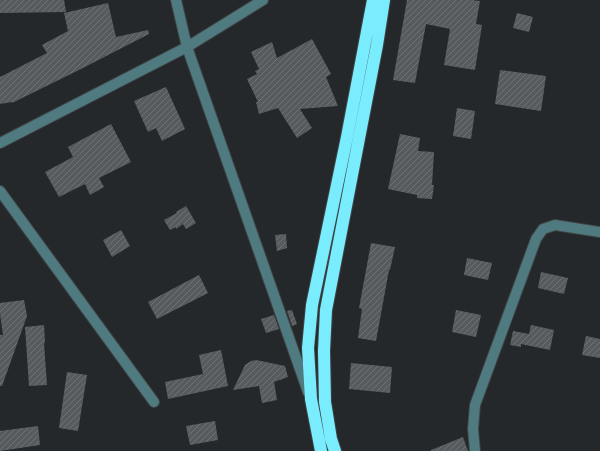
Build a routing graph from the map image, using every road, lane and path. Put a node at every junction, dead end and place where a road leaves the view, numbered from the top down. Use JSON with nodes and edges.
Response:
{"nodes":[{"id":1,"x":176,"y":0,"type":"edge"},
{"id":2,"x":263,"y":0,"type":"edge"},
{"id":3,"x":372,"y":0,"type":"edge"},
{"id":4,"x":384,"y":0,"type":"edge"},
{"id":5,"x":187,"y":47,"type":"junction"},
{"id":6,"x":0,"y":143,"type":"edge"},
{"id":7,"x":0,"y":191,"type":"edge"},
{"id":8,"x":600,"y":232,"type":"edge"},
{"id":9,"x":311,"y":399,"type":"junction"},
{"id":10,"x":154,"y":402,"type":"dead end"},
{"id":11,"x":332,"y":439,"type":"junction"},
{"id":12,"x":320,"y":450,"type":"edge"},
{"id":13,"x":336,"y":451,"type":"edge"},
{"id":14,"x":475,"y":451,"type":"edge"}],
"edges":[{"from":1,"to":5,"type":"street"},
{"from":2,"to":5,"type":"street"},
{"from":3,"to":9,"type":"highway"},
{"from":4,"to":11,"type":"highway"},
{"from":5,"to":6,"type":"street"},
{"from":5,"to":9,"type":"street"},
{"from":7,"to":10,"type":"street"},
{"from":8,"to":14,"type":"street"},
{"from":9,"to":12,"type":"highway"},
{"from":11,"to":12,"type":"street"},
{"from":11,"to":13,"type":"highway"}]}
